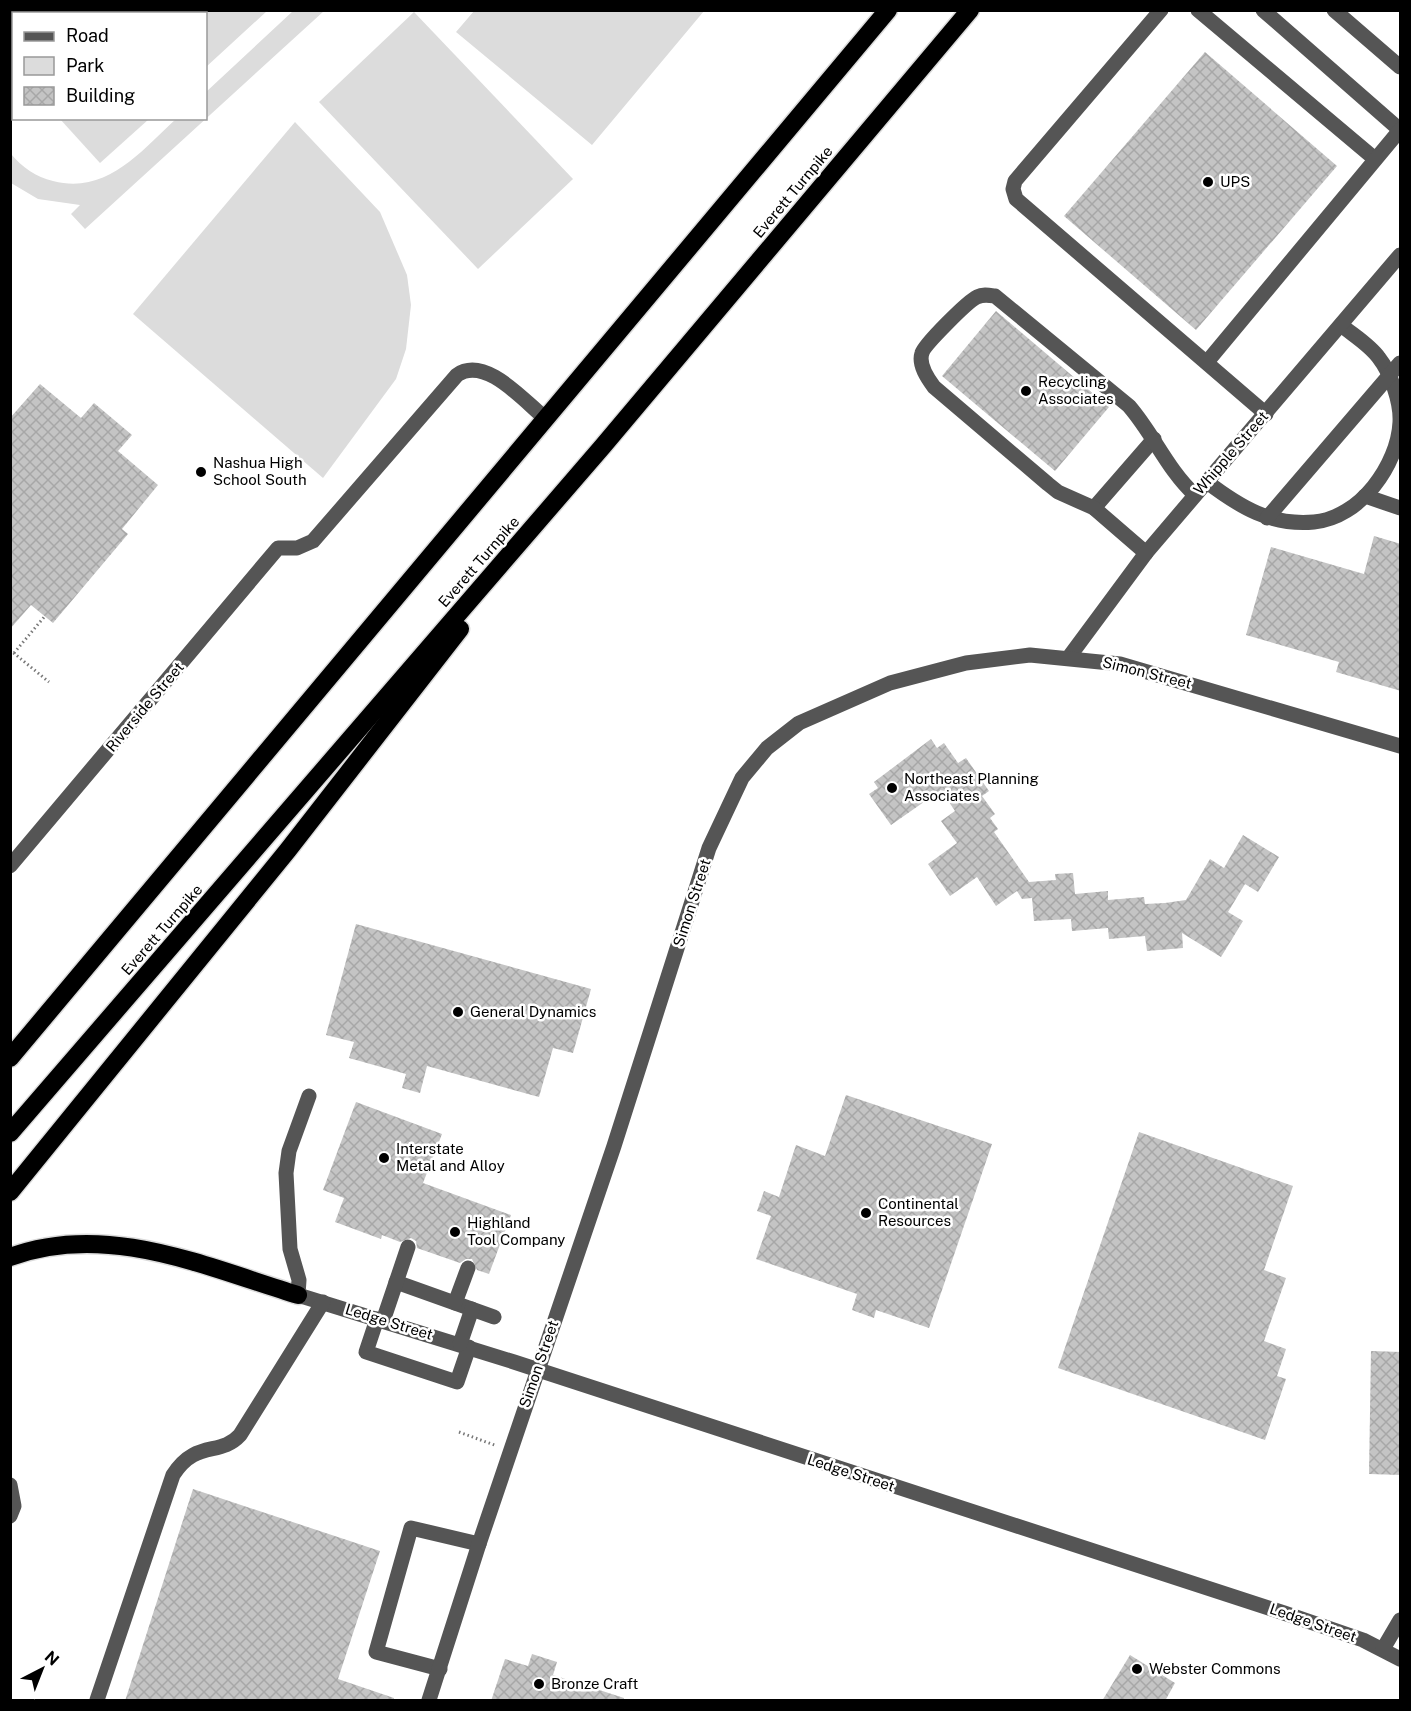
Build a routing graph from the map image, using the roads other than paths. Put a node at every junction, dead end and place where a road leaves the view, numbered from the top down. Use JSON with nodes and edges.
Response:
{"nodes":[{"id":1,"x":888,"y":10,"type":"edge"},
{"id":2,"x":970,"y":10,"type":"edge"},
{"id":3,"x":1161,"y":10,"type":"edge"},
{"id":4,"x":1198,"y":10,"type":"edge"},
{"id":5,"x":1263,"y":10,"type":"edge"},
{"id":6,"x":1334,"y":10,"type":"edge"},
{"id":7,"x":1401,"y":67,"type":"edge"},
{"id":8,"x":1400,"y":130,"type":"edge"},
{"id":9,"x":1376,"y":159,"type":"junction"},
{"id":10,"x":1401,"y":255,"type":"edge"},
{"id":11,"x":1341,"y":326,"type":"junction"},
{"id":12,"x":1207,"y":362,"type":"junction"},
{"id":13,"x":1401,"y":363,"type":"edge"},
{"id":14,"x":1388,"y":376,"type":"junction"},
{"id":15,"x":1266,"y":414,"type":"junction"},
{"id":16,"x":545,"y":418,"type":"junction"},
{"id":17,"x":1154,"y":440,"type":"junction"},
{"id":18,"x":603,"y":446,"type":"junction"},
{"id":19,"x":1207,"y":482,"type":"junction"},
{"id":20,"x":1195,"y":495,"type":"junction"},
{"id":21,"x":1365,"y":496,"type":"junction"},
{"id":22,"x":1094,"y":508,"type":"junction"},
{"id":23,"x":1401,"y":508,"type":"edge"},
{"id":24,"x":1267,"y":518,"type":"junction"},
{"id":25,"x":1146,"y":553,"type":"junction"},
{"id":26,"x":1069,"y":657,"type":"junction"},
{"id":27,"x":1401,"y":746,"type":"edge"},
{"id":28,"x":10,"y":866,"type":"edge"},
{"id":29,"x":42,"y":1021,"type":"junction"},
{"id":30,"x":10,"y":1036,"type":"edge"},
{"id":31,"x":10,"y":1058,"type":"edge"},
{"id":32,"x":309,"y":1096,"type":"dead end"},
{"id":33,"x":10,"y":1133,"type":"edge"},
{"id":34,"x":10,"y":1192,"type":"edge"},
{"id":35,"x":408,"y":1247,"type":"dead end"},
{"id":36,"x":10,"y":1257,"type":"edge"},
{"id":37,"x":468,"y":1268,"type":"dead end"},
{"id":38,"x":396,"y":1282,"type":"junction"},
{"id":39,"x":298,"y":1295,"type":"junction"},
{"id":40,"x":323,"y":1302,"type":"junction"},
{"id":41,"x":455,"y":1303,"type":"junction"},
{"id":42,"x":472,"y":1309,"type":"junction"},
{"id":43,"x":494,"y":1317,"type":"dead end"},
{"id":44,"x":380,"y":1320,"type":"junction"},
{"id":45,"x":464,"y":1346,"type":"junction"},
{"id":46,"x":538,"y":1370,"type":"junction"},
{"id":47,"x":10,"y":1485,"type":"edge"},
{"id":48,"x":10,"y":1516,"type":"edge"},
{"id":49,"x":479,"y":1544,"type":"junction"},
{"id":50,"x":1401,"y":1620,"type":"edge"},
{"id":51,"x":1383,"y":1649,"type":"junction"},
{"id":52,"x":1401,"y":1659,"type":"edge"},
{"id":53,"x":440,"y":1669,"type":"junction"},
{"id":54,"x":97,"y":1701,"type":"edge"},
{"id":55,"x":429,"y":1701,"type":"edge"}],
"edges":[{"from":1,"to":16,"type":"highway"},
{"from":2,"to":18,"type":"highway","name":"Everett Turnpike"},
{"from":3,"to":12,"type":"street"},
{"from":4,"to":9,"type":"street"},
{"from":5,"to":8,"type":"street"},
{"from":6,"to":7,"type":"street"},
{"from":8,"to":9,"type":"street"},
{"from":9,"to":12,"type":"street"},
{"from":10,"to":11,"type":"street","name":"Whipple Street"},
{"from":11,"to":14,"type":"street"},
{"from":11,"to":15,"type":"street","name":"Whipple Street"},
{"from":12,"to":15,"type":"street"},
{"from":13,"to":14,"type":"street"},
{"from":14,"to":21,"type":"street"},
{"from":14,"to":24,"type":"street"},
{"from":15,"to":19,"type":"street","name":"Whipple Street"},
{"from":16,"to":28,"type":"street","name":"Riverside Street"},
{"from":16,"to":29,"type":"highway"},
{"from":17,"to":20,"type":"street"},
{"from":17,"to":22,"type":"street"},
{"from":17,"to":22,"type":"street"},
{"from":18,"to":33,"type":"highway","name":"Everett Turnpike"},
{"from":18,"to":34,"type":"highway"},
{"from":19,"to":20,"type":"street","name":"Whipple Street"},
{"from":19,"to":24,"type":"street"},
{"from":20,"to":25,"type":"street","name":"Whipple Street"},
{"from":21,"to":23,"type":"street"},
{"from":21,"to":24,"type":"street"},
{"from":22,"to":25,"type":"street"},
{"from":25,"to":26,"type":"street","name":"Whipple Street"},
{"from":26,"to":27,"type":"street","name":"Simon Street"},
{"from":26,"to":46,"type":"street","name":"Simon Street"},
{"from":29,"to":30,"type":"highway"},
{"from":29,"to":31,"type":"highway"},
{"from":32,"to":39,"type":"street"},
{"from":35,"to":38,"type":"street"},
{"from":36,"to":39,"type":"highway"},
{"from":37,"to":41,"type":"street"},
{"from":38,"to":41,"type":"street"},
{"from":38,"to":44,"type":"street"},
{"from":39,"to":40,"type":"street","name":"Ledge Street"},
{"from":40,"to":44,"type":"street","name":"Ledge Street"},
{"from":40,"to":54,"type":"street"},
{"from":41,"to":42,"type":"street"},
{"from":42,"to":43,"type":"street"},
{"from":42,"to":45,"type":"street"},
{"from":44,"to":45,"type":"street","name":"Ledge Street"},
{"from":44,"to":45,"type":"street"},
{"from":45,"to":46,"type":"street","name":"Ledge Street"},
{"from":46,"to":49,"type":"street","name":"Simon Street"},
{"from":46,"to":51,"type":"street","name":"Ledge Street"},
{"from":47,"to":48,"type":"street"},
{"from":49,"to":53,"type":"street","name":"Simon Street"},
{"from":49,"to":53,"type":"street"},
{"from":50,"to":51,"type":"street"},
{"from":51,"to":52,"type":"street","name":"Ledge Street"},
{"from":53,"to":55,"type":"street","name":"Simon Street"}]}
